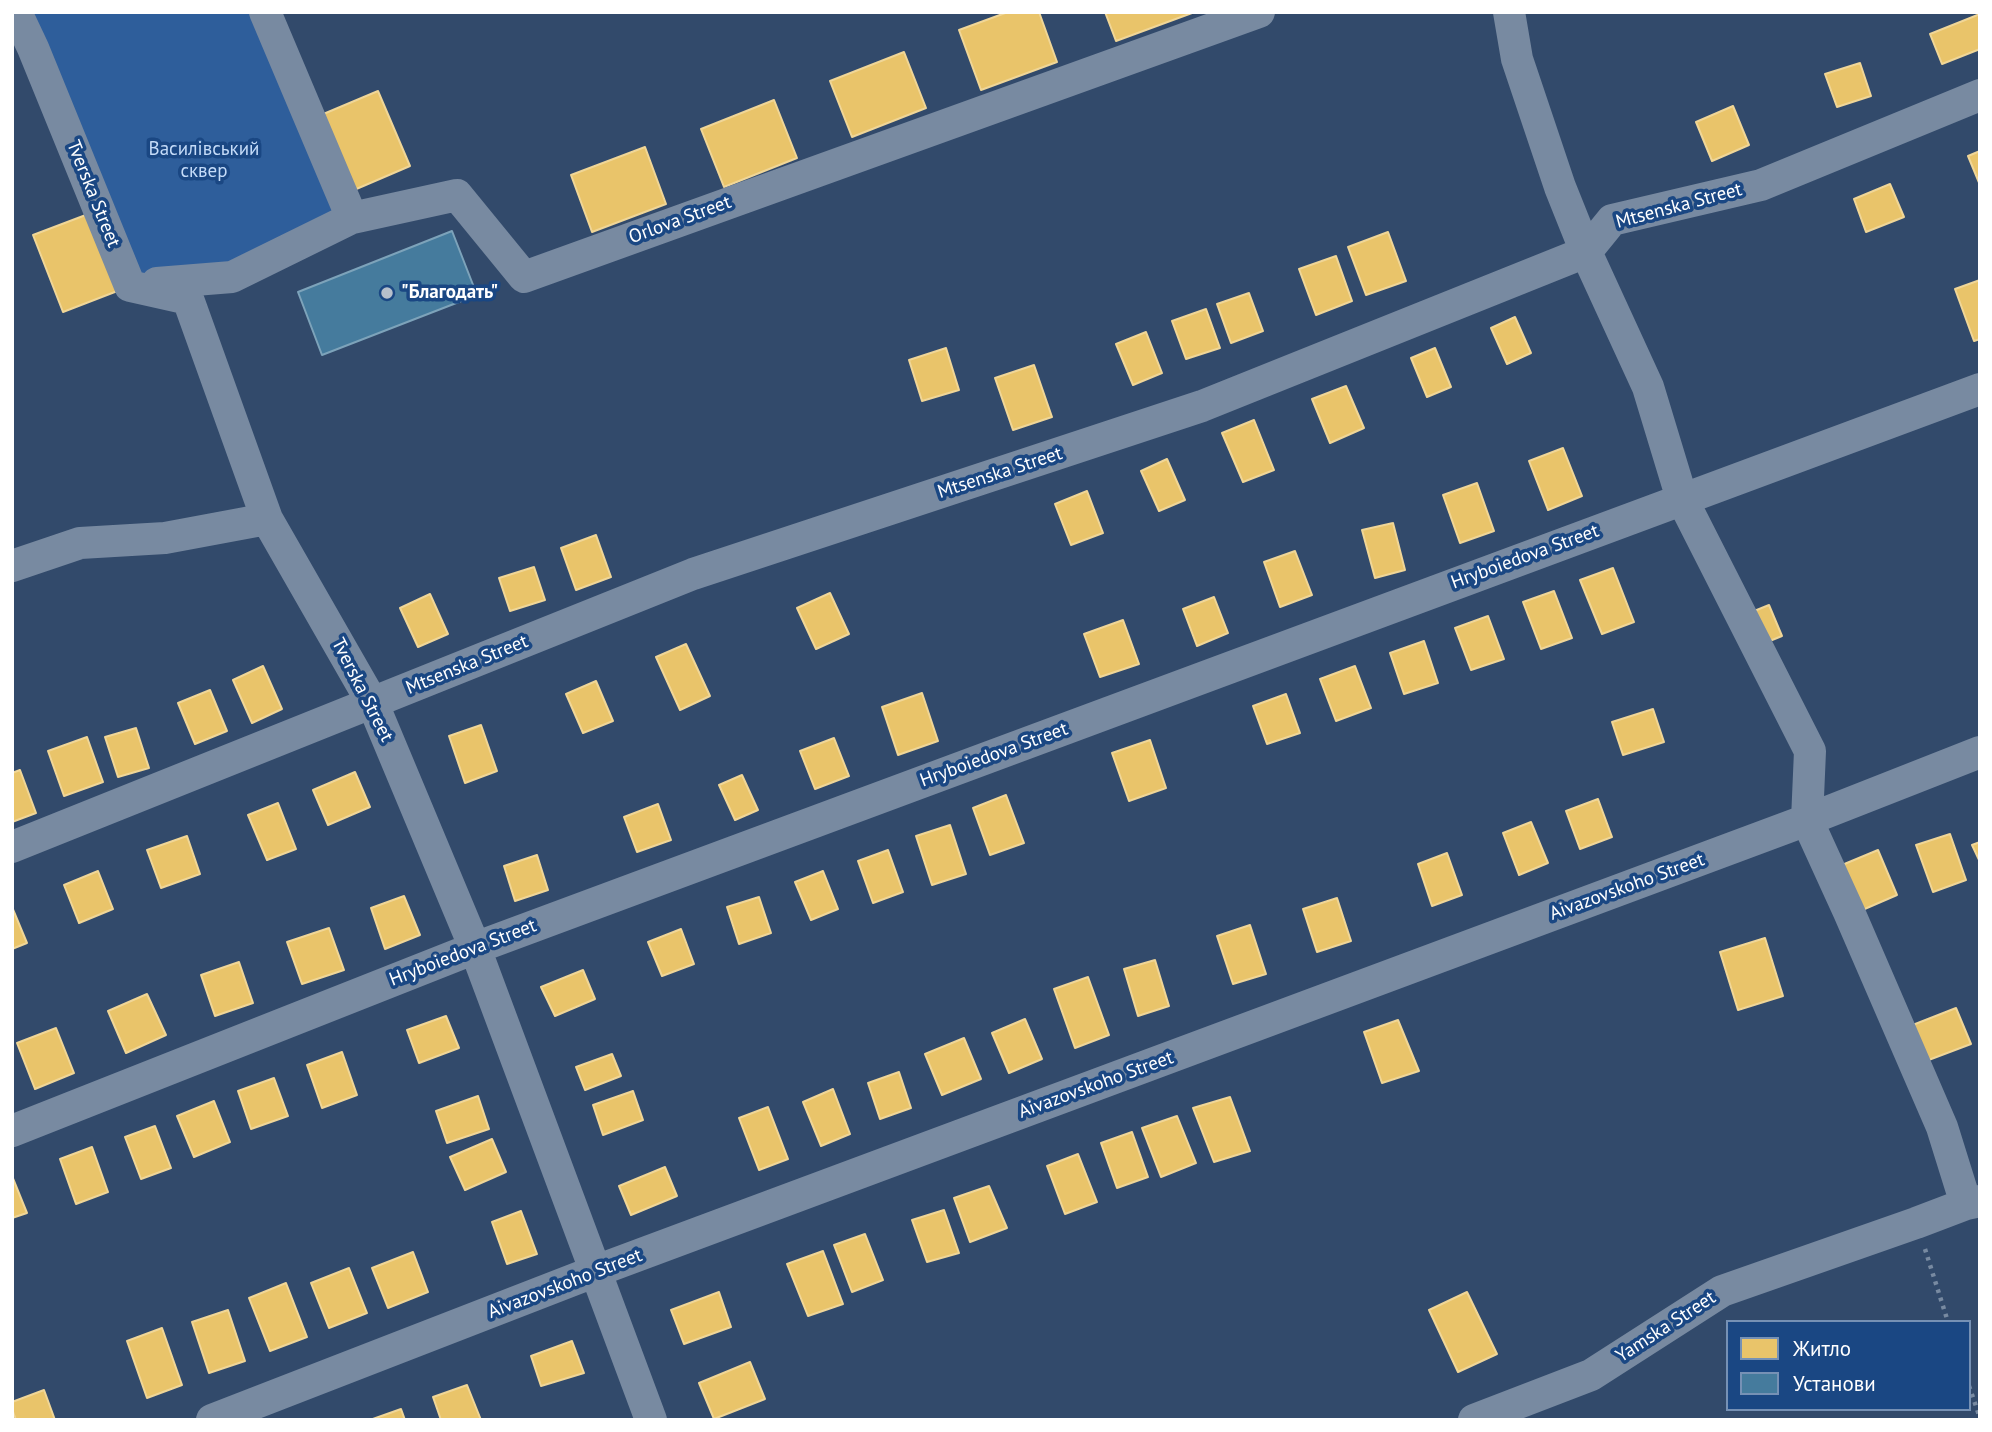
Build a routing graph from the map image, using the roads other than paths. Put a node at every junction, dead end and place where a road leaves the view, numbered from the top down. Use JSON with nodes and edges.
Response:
{"nodes":[{"id":1,"x":16,"y":12,"type":"edge"},
{"id":2,"x":265,"y":12,"type":"edge"},
{"id":3,"x":1259,"y":12,"type":"edge"},
{"id":4,"x":1509,"y":12,"type":"edge"},
{"id":5,"x":1980,"y":94,"type":"edge"},
{"id":6,"x":352,"y":218,"type":"junction"},
{"id":7,"x":1586,"y":252,"type":"junction"},
{"id":8,"x":130,"y":286,"type":"junction"},
{"id":9,"x":1980,"y":389,"type":"edge"},
{"id":10,"x":1682,"y":499,"type":"junction"},
{"id":11,"x":267,"y":519,"type":"junction"},
{"id":12,"x":12,"y":566,"type":"edge"},
{"id":13,"x":373,"y":704,"type":"junction"},
{"id":14,"x":1980,"y":752,"type":"edge"},
{"id":15,"x":1807,"y":820,"type":"junction"},
{"id":16,"x":12,"y":847,"type":"edge"},
{"id":17,"x":475,"y":948,"type":"junction"},
{"id":18,"x":12,"y":1131,"type":"edge"},
{"id":19,"x":1973,"y":1203,"type":"edge"},
{"id":20,"x":596,"y":1271,"type":"junction"},
{"id":21,"x":212,"y":1420,"type":"edge"},
{"id":22,"x":651,"y":1420,"type":"edge"},
{"id":23,"x":1474,"y":1420,"type":"edge"}],
"edges":[{"from":1,"to":8,"type":"street","name":"Tverska Street"},
{"from":2,"to":6,"type":"street"},
{"from":3,"to":6,"type":"street","name":"Orlova Street"},
{"from":4,"to":7,"type":"street"},
{"from":5,"to":7,"type":"street","name":"Mtsenska Street"},
{"from":6,"to":8,"type":"street","name":"Orlova Street"},
{"from":7,"to":10,"type":"street"},
{"from":7,"to":13,"type":"street","name":"Mtsenska Street"},
{"from":8,"to":11,"type":"street","name":"Tverska Street"},
{"from":9,"to":10,"type":"street","name":"Hryboiedova Street"},
{"from":10,"to":15,"type":"street"},
{"from":10,"to":17,"type":"street","name":"Hryboiedova Street"},
{"from":11,"to":12,"type":"street"},
{"from":11,"to":13,"type":"street","name":"Tverska Street"},
{"from":13,"to":16,"type":"street","name":"Mtsenska Street"},
{"from":13,"to":17,"type":"street","name":"Tverska Street"},
{"from":14,"to":15,"type":"street","name":"Aivazovskoho Street"},
{"from":15,"to":19,"type":"street"},
{"from":15,"to":20,"type":"street","name":"Aivazovskoho Street"},
{"from":17,"to":18,"type":"street","name":"Hryboiedova Street"},
{"from":17,"to":20,"type":"street","name":"Tverska Street"},
{"from":19,"to":23,"type":"street","name":"Yamska Street"},
{"from":20,"to":21,"type":"street","name":"Aivazovskoho Street"},
{"from":20,"to":22,"type":"street","name":"Tverska Street"}]}
